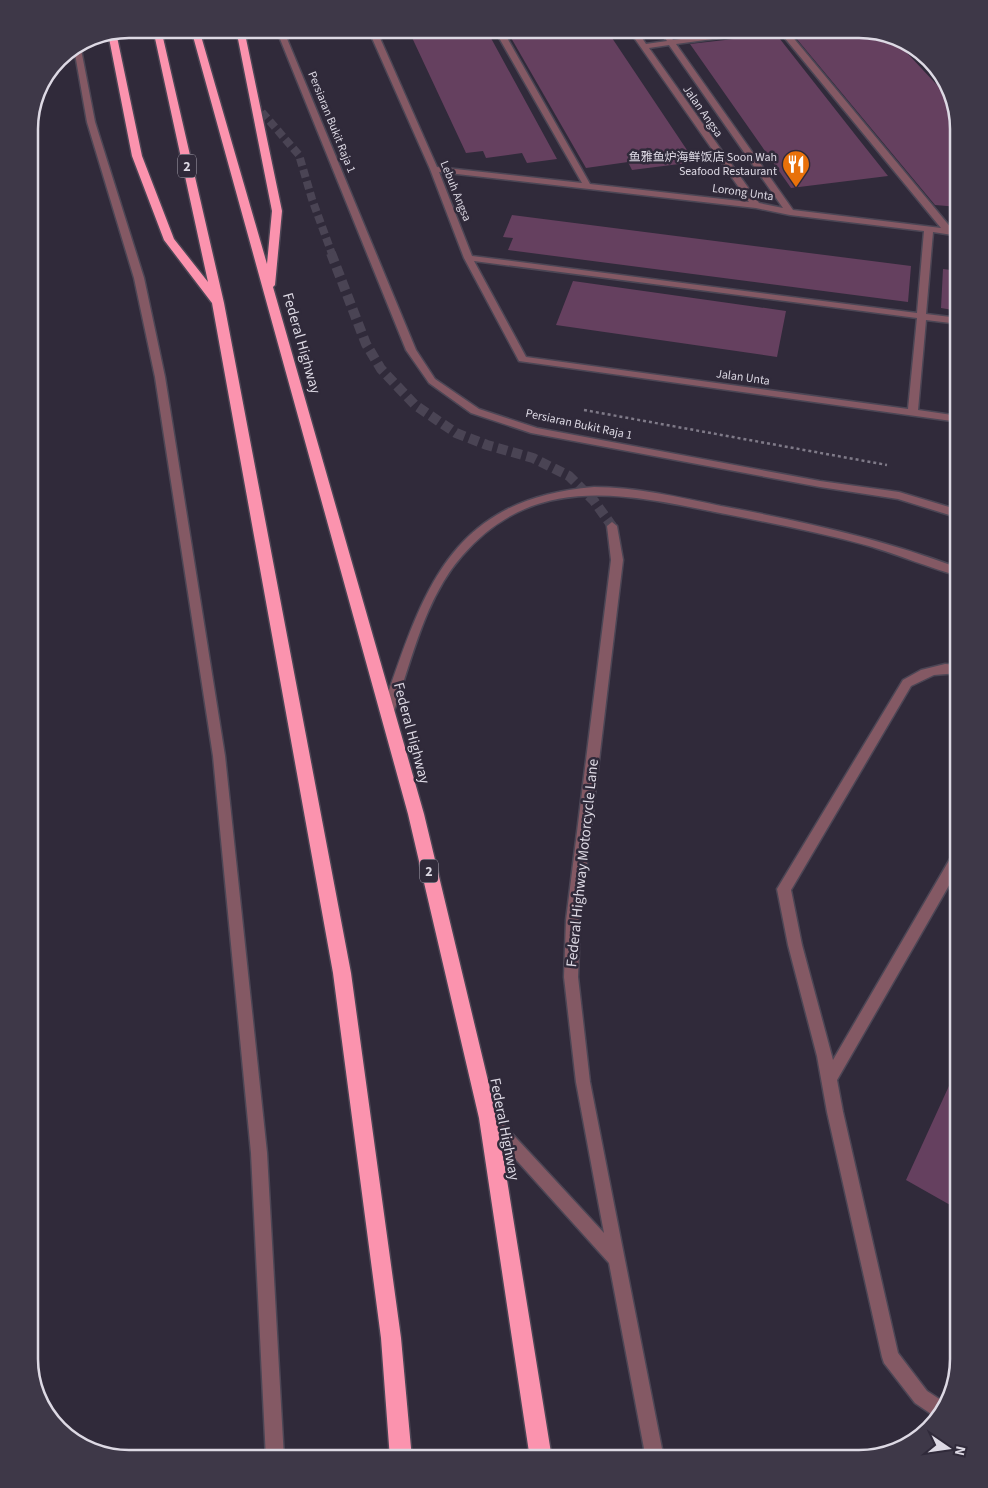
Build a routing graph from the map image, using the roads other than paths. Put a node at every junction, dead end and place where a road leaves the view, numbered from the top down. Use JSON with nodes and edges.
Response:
{"nodes":[{"id":1,"x":159,"y":38,"type":"edge"},
{"id":2,"x":198,"y":38,"type":"edge"},
{"id":3,"x":242,"y":38,"type":"edge"},
{"id":4,"x":283,"y":38,"type":"edge"},
{"id":5,"x":376,"y":38,"type":"edge"},
{"id":6,"x":503,"y":38,"type":"edge"},
{"id":7,"x":638,"y":38,"type":"edge"},
{"id":8,"x":669,"y":38,"type":"edge"},
{"id":9,"x":697,"y":38,"type":"edge"},
{"id":10,"x":789,"y":38,"type":"edge"},
{"id":11,"x":113,"y":39,"type":"edge"},
{"id":12,"x":671,"y":41,"type":"junction"},
{"id":13,"x":644,"y":46,"type":"junction"},
{"id":14,"x":78,"y":53,"type":"edge"},
{"id":15,"x":434,"y":169,"type":"junction"},
{"id":16,"x":588,"y":187,"type":"junction"},
{"id":17,"x":756,"y":206,"type":"junction"},
{"id":18,"x":790,"y":212,"type":"junction"},
{"id":19,"x":929,"y":229,"type":"junction"},
{"id":20,"x":949,"y":232,"type":"joint"},
{"id":21,"x":468,"y":258,"type":"junction"},
{"id":22,"x":270,"y":294,"type":"junction"},
{"id":23,"x":218,"y":303,"type":"junction"},
{"id":24,"x":922,"y":316,"type":"junction"},
{"id":25,"x":950,"y":320,"type":"edge"},
{"id":26,"x":522,"y":359,"type":"joint"},
{"id":27,"x":913,"y":413,"type":"junction"},
{"id":28,"x":950,"y":419,"type":"edge"},
{"id":29,"x":950,"y":511,"type":"edge"},
{"id":30,"x":612,"y":526,"type":"tunnel mouth"},
{"id":31,"x":950,"y":569,"type":"edge"},
{"id":32,"x":950,"y":668,"type":"edge"},
{"id":33,"x":388,"y":711,"type":"junction"},
{"id":34,"x":950,"y":872,"type":"edge"},
{"id":35,"x":831,"y":1077,"type":"junction"},
{"id":36,"x":488,"y":1118,"type":"junction"},
{"id":37,"x":616,"y":1258,"type":"junction"},
{"id":38,"x":937,"y":1407,"type":"edge"},
{"id":39,"x":275,"y":1450,"type":"edge"},
{"id":40,"x":401,"y":1450,"type":"edge"},
{"id":41,"x":540,"y":1450,"type":"edge"},
{"id":42,"x":653,"y":1450,"type":"edge"}],
"edges":[{"from":1,"to":23,"type":"highway","number":"2"},
{"from":2,"to":22,"type":"highway","name":"Federal Highway","number":"2"},
{"from":3,"to":22,"type":"highway"},
{"from":4,"to":29,"type":"street","name":"Persiaran Bukit Raja 1"},
{"from":5,"to":15,"type":"street","name":"Lebuh Angsa"},
{"from":6,"to":16,"type":"street"},
{"from":7,"to":13,"type":"street","name":"Jalan Angsa"},
{"from":8,"to":12,"type":"street"},
{"from":9,"to":12,"type":"street"},
{"from":10,"to":20,"type":"street"},
{"from":11,"to":23,"type":"highway"},
{"from":12,"to":13,"type":"street"},
{"from":12,"to":18,"type":"street"},
{"from":13,"to":17,"type":"street","name":"Jalan Angsa"},
{"from":14,"to":39,"type":"street"},
{"from":15,"to":16,"type":"street","name":"Lorong Unta"},
{"from":15,"to":21,"type":"street","name":"Lebuh Angsa"},
{"from":16,"to":17,"type":"street","name":"Lorong Unta"},
{"from":17,"to":18,"type":"street","name":"Lorong Unta"},
{"from":18,"to":19,"type":"street","name":"Lorong Unta"},
{"from":19,"to":20,"type":"street","name":"Lorong Unta"},
{"from":19,"to":24,"type":"street"},
{"from":21,"to":24,"type":"street"},
{"from":21,"to":26,"type":"street","name":"Lebuh Angsa"},
{"from":22,"to":33,"type":"highway","name":"Federal Highway","number":"2"},
{"from":23,"to":40,"type":"highway","number":"2"},
{"from":24,"to":25,"type":"street"},
{"from":24,"to":27,"type":"street"},
{"from":26,"to":27,"type":"street","name":"Jalan Unta"},
{"from":27,"to":28,"type":"street","name":"Jalan Unta"},
{"from":30,"to":37,"type":"street","name":"Federal Highway Motorcycle Lane"},
{"from":31,"to":33,"type":"street"},
{"from":32,"to":35,"type":"street"},
{"from":33,"to":36,"type":"highway","name":"Federal Highway","number":"2"},
{"from":34,"to":35,"type":"street"},
{"from":35,"to":38,"type":"street"},
{"from":36,"to":37,"type":"street"},
{"from":36,"to":41,"type":"highway","name":"Federal Highway","number":"2"},
{"from":37,"to":42,"type":"street","name":"Federal Highway Motorcycle Lane"}]}
